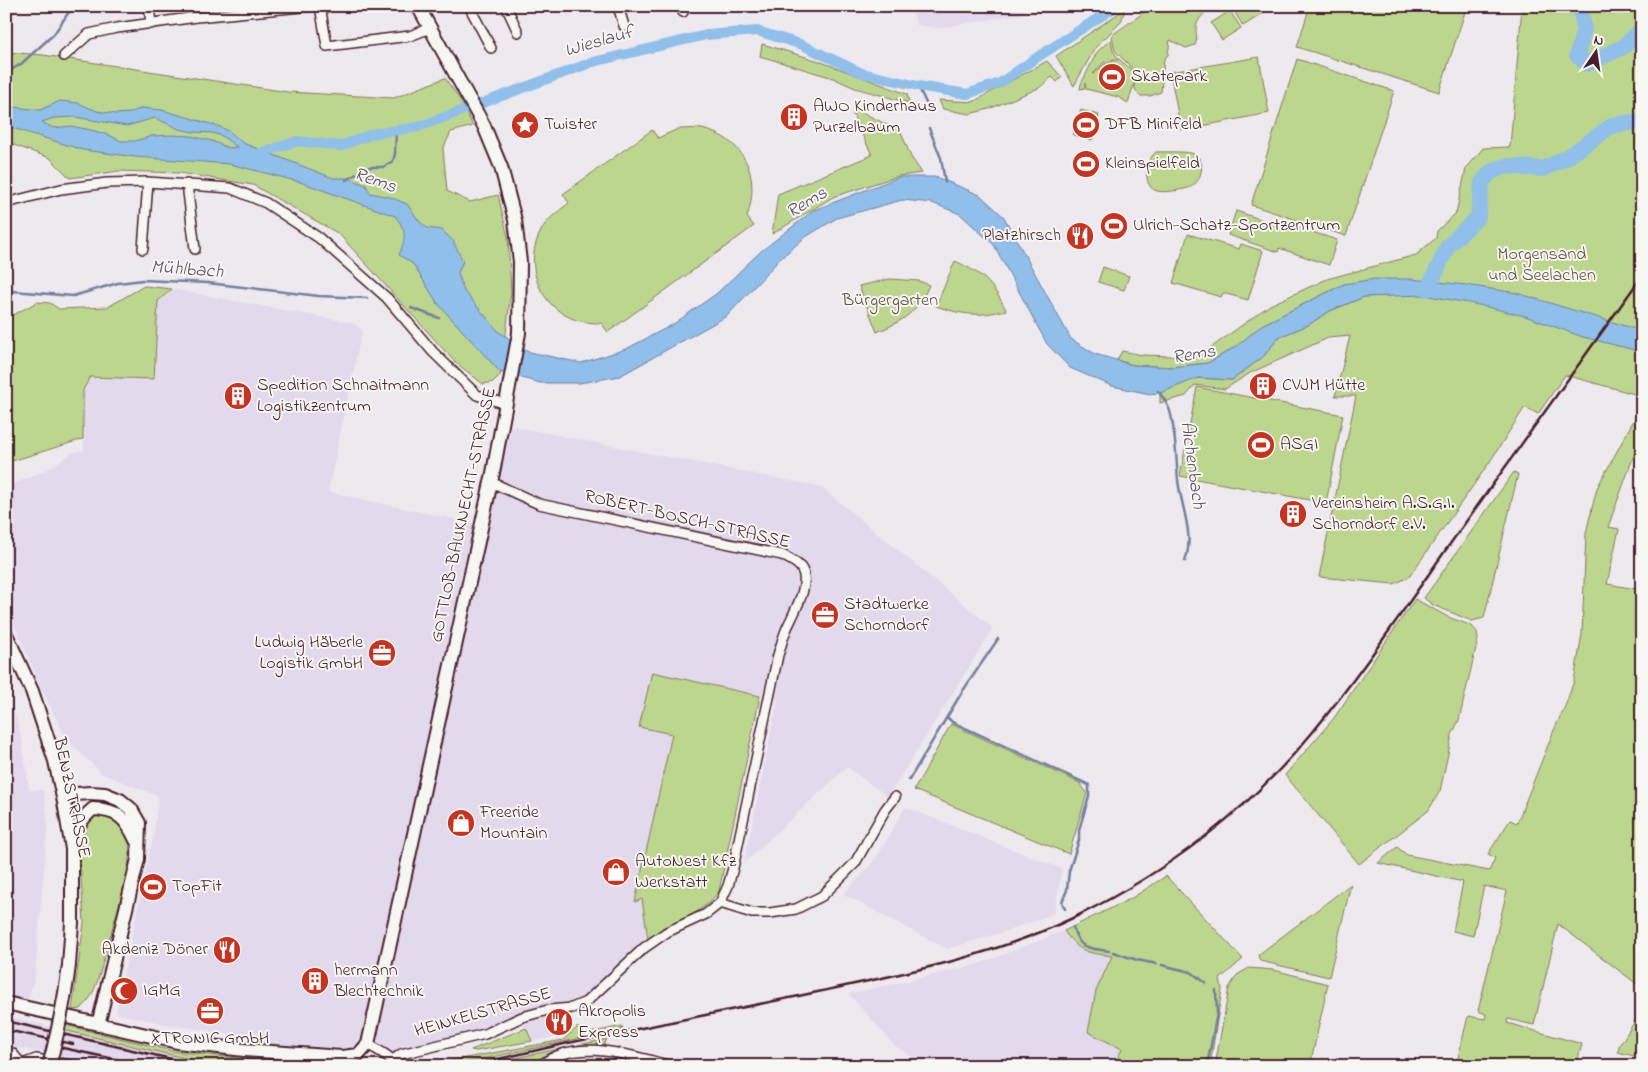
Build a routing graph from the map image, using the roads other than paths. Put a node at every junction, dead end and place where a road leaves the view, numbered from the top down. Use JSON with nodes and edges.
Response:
{"nodes":[{"id":1,"x":150,"y":6,"type":"edge"},
{"id":2,"x":312,"y":6,"type":"edge"},
{"id":3,"x":320,"y":6,"type":"edge"},
{"id":4,"x":418,"y":6,"type":"edge"},
{"id":5,"x":469,"y":6,"type":"edge"},
{"id":6,"x":506,"y":6,"type":"edge"},
{"id":7,"x":618,"y":6,"type":"edge"},
{"id":8,"x":272,"y":8,"type":"edge"},
{"id":9,"x":151,"y":24,"type":"junction"},
{"id":10,"x":624,"y":26,"type":"dead end"},
{"id":11,"x":430,"y":28,"type":"junction"},
{"id":12,"x":518,"y":32,"type":"dead end"},
{"id":13,"x":491,"y":48,"type":"dead end"},
{"id":14,"x":64,"y":56,"type":"dead end"},
{"id":15,"x":148,"y":182,"type":"junction"},
{"id":16,"x":187,"y":184,"type":"junction"},
{"id":17,"x":6,"y":203,"type":"edge"},
{"id":18,"x":143,"y":249,"type":"dead end"},
{"id":19,"x":196,"y":249,"type":"dead end"},
{"id":20,"x":507,"y":399,"type":"junction"},
{"id":21,"x":491,"y":482,"type":"junction"},
{"id":22,"x":6,"y":634,"type":"edge"},
{"id":23,"x":20,"y":665,"type":"junction"},
{"id":24,"x":895,"y":797,"type":"dead end"},
{"id":25,"x":64,"y":802,"type":"junction"},
{"id":26,"x":93,"y":809,"type":"junction"},
{"id":27,"x":138,"y":844,"type":"junction"},
{"id":28,"x":72,"y":849,"type":"junction"},
{"id":29,"x":71,"y":881,"type":"junction"},
{"id":30,"x":720,"y":902,"type":"junction"},
{"id":31,"x":6,"y":1003,"type":"edge"},
{"id":32,"x":98,"y":1025,"type":"junction"},
{"id":33,"x":368,"y":1044,"type":"junction"},
{"id":34,"x":6,"y":1052,"type":"edge"},
{"id":35,"x":395,"y":1063,"type":"edge"},
{"id":36,"x":23,"y":1065,"type":"edge"},
{"id":37,"x":49,"y":1066,"type":"edge"},
{"id":38,"x":75,"y":1066,"type":"edge"},
{"id":39,"x":540,"y":1066,"type":"edge"},
{"id":40,"x":672,"y":1066,"type":"edge"}],
"edges":[{"from":1,"to":9,"type":"street"},
{"from":2,"to":8,"type":"street"},
{"from":3,"to":11,"type":"street"},
{"from":4,"to":11,"type":"street","name":"GOTTLOB-BAUKNECHT-STRASSE"},
{"from":5,"to":13,"type":"street"},
{"from":6,"to":12,"type":"street"},
{"from":7,"to":10,"type":"street"},
{"from":8,"to":9,"type":"street"},
{"from":9,"to":14,"type":"street"},
{"from":11,"to":20,"type":"street","name":"GOTTLOB-BAUKNECHT-STRASSE"},
{"from":15,"to":16,"type":"street"},
{"from":15,"to":17,"type":"street"},
{"from":15,"to":18,"type":"street"},
{"from":16,"to":19,"type":"street"},
{"from":16,"to":20,"type":"street"},
{"from":20,"to":21,"type":"street","name":"GOTTLOB-BAUKNECHT-STRASSE"},
{"from":21,"to":30,"type":"street","name":"ROBERT-BOSCH-STRASSE"},
{"from":21,"to":33,"type":"street","name":"GOTTLOB-BAUKNECHT-STRASSE"},
{"from":22,"to":23,"type":"street","name":"BENZSTRASSE"},
{"from":23,"to":25,"type":"street","name":"BENZSTRASSE"},
{"from":23,"to":29,"type":"street","name":"BENZSTRASSE"},
{"from":24,"to":30,"type":"street"},
{"from":25,"to":26,"type":"street"},
{"from":25,"to":27,"type":"street"},
{"from":25,"to":28,"type":"street","name":"BENZSTRASSE"},
{"from":26,"to":27,"type":"street"},
{"from":26,"to":28,"type":"street"},
{"from":27,"to":32,"type":"street"},
{"from":28,"to":29,"type":"street","name":"BENZSTRASSE"},
{"from":29,"to":37,"type":"street","name":"BENZSTRASSE","bridge":true},
{"from":30,"to":35,"type":"street","name":"HEINKELSTRASSE"},
{"from":31,"to":32,"type":"street"},
{"from":32,"to":33,"type":"street"},
{"from":33,"to":35,"type":"street","name":"HEINKELSTRASSE"},
{"from":34,"to":36,"type":"street"},
{"from":36,"to":38,"type":"street"},
{"from":39,"to":40,"type":"street"}]}
